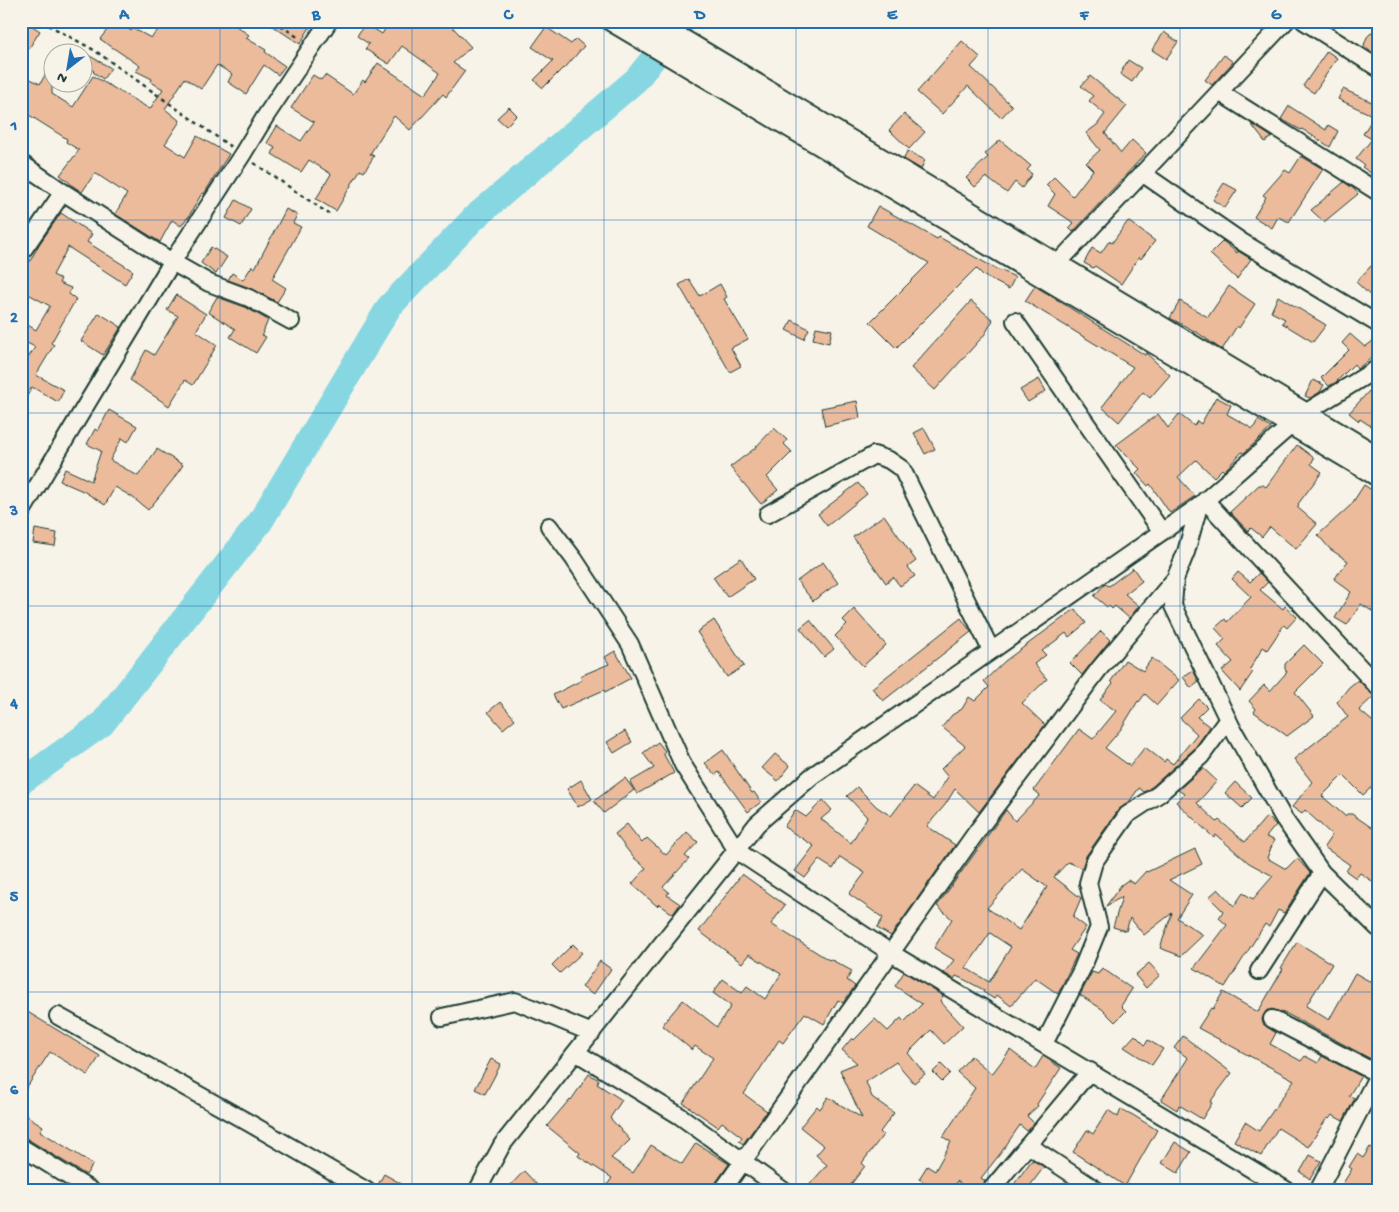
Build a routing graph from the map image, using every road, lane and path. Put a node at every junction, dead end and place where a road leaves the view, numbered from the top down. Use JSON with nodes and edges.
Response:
{"nodes":[{"id":1,"x":42,"y":21,"type":"edge"},
{"id":2,"x":274,"y":21,"type":"edge"},
{"id":3,"x":330,"y":21,"type":"edge"},
{"id":4,"x":652,"y":21,"type":"edge"},
{"id":5,"x":1286,"y":21,"type":"edge"},
{"id":6,"x":1304,"y":21,"type":"edge"},
{"id":7,"x":615,"y":23,"type":"edge"},
{"id":8,"x":313,"y":48,"type":"junction"},
{"id":9,"x":1378,"y":68,"type":"edge"},
{"id":10,"x":1219,"y":92,"type":"junction"},
{"id":11,"x":755,"y":95,"type":"junction"},
{"id":12,"x":242,"y":155,"type":"junction"},
{"id":13,"x":21,"y":163,"type":"edge"},
{"id":14,"x":1142,"y":173,"type":"junction"},
{"id":15,"x":62,"y":192,"type":"junction"},
{"id":16,"x":1378,"y":192,"type":"edge"},
{"id":17,"x":329,"y":214,"type":"dead end"},
{"id":18,"x":21,"y":253,"type":"edge"},
{"id":19,"x":172,"y":262,"type":"junction"},
{"id":20,"x":1057,"y":264,"type":"junction"},
{"id":21,"x":291,"y":321,"type":"dead end"},
{"id":22,"x":1015,"y":321,"type":"dead end"},
{"id":23,"x":1378,"y":324,"type":"edge"},
{"id":24,"x":1378,"y":368,"type":"edge"},
{"id":25,"x":1298,"y":419,"type":"junction"},
{"id":26,"x":1378,"y":457,"type":"edge"},
{"id":27,"x":1378,"y":476,"type":"edge"},
{"id":28,"x":1202,"y":503,"type":"junction"},
{"id":29,"x":21,"y":513,"type":"edge"},
{"id":30,"x":768,"y":514,"type":"dead end"},
{"id":31,"x":549,"y":526,"type":"dead end"},
{"id":32,"x":1162,"y":532,"type":"junction"},
{"id":33,"x":1175,"y":579,"type":"junction"},
{"id":34,"x":991,"y":650,"type":"junction"},
{"id":35,"x":1378,"y":688,"type":"edge"},
{"id":36,"x":1228,"y":719,"type":"junction"},
{"id":37,"x":736,"y":851,"type":"junction"},
{"id":38,"x":1322,"y":873,"type":"junction"},
{"id":39,"x":1378,"y":928,"type":"edge"},
{"id":40,"x":891,"y":953,"type":"junction"},
{"id":41,"x":1259,"y":971,"type":"dead end"},
{"id":42,"x":58,"y":1016,"type":"dead end"},
{"id":43,"x":442,"y":1017,"type":"dead end"},
{"id":44,"x":1272,"y":1019,"type":"dead end"},
{"id":45,"x":592,"y":1033,"type":"junction"},
{"id":46,"x":1044,"y":1044,"type":"junction"},
{"id":47,"x":577,"y":1053,"type":"junction"},
{"id":48,"x":1090,"y":1071,"type":"junction"},
{"id":49,"x":1378,"y":1075,"type":"edge"},
{"id":50,"x":1028,"y":1145,"type":"junction"},
{"id":51,"x":21,"y":1147,"type":"edge"},
{"id":52,"x":743,"y":1161,"type":"junction"},
{"id":53,"x":92,"y":1191,"type":"edge"},
{"id":54,"x":366,"y":1191,"type":"edge"},
{"id":55,"x":477,"y":1191,"type":"edge"},
{"id":56,"x":722,"y":1191,"type":"edge"},
{"id":57,"x":784,"y":1191,"type":"edge"},
{"id":58,"x":990,"y":1191,"type":"edge"},
{"id":59,"x":1098,"y":1191,"type":"edge"},
{"id":60,"x":1288,"y":1191,"type":"edge"},
{"id":61,"x":1318,"y":1191,"type":"edge"}],
"edges":[{"from":1,"to":12,"type":"path"},
{"from":2,"to":8,"type":"path"},
{"from":3,"to":8,"type":"street"},
{"from":4,"to":11,"type":"main road"},
{"from":5,"to":10,"type":"street"},
{"from":6,"to":9,"type":"street"},
{"from":7,"to":11,"type":"main road"},
{"from":8,"to":12,"type":"street"},
{"from":10,"to":14,"type":"street"},
{"from":10,"to":16,"type":"street"},
{"from":11,"to":20,"type":"main road"},
{"from":11,"to":25,"type":"main road"},
{"from":12,"to":17,"type":"path"},
{"from":12,"to":19,"type":"street"},
{"from":13,"to":15,"type":"street"},
{"from":14,"to":20,"type":"street"},
{"from":14,"to":23,"type":"street"},
{"from":15,"to":18,"type":"street"},
{"from":15,"to":19,"type":"street"},
{"from":19,"to":21,"type":"street"},
{"from":19,"to":29,"type":"street"},
{"from":20,"to":25,"type":"main road"},
{"from":22,"to":32,"type":"street"},
{"from":24,"to":25,"type":"street"},
{"from":25,"to":26,"type":"main road"},
{"from":25,"to":27,"type":"main road"},
{"from":25,"to":28,"type":"street"},
{"from":28,"to":32,"type":"street"},
{"from":28,"to":33,"type":"street"},
{"from":28,"to":35,"type":"street"},
{"from":30,"to":34,"type":"street"},
{"from":31,"to":37,"type":"street"},
{"from":32,"to":34,"type":"street"},
{"from":33,"to":36,"type":"street"},
{"from":33,"to":40,"type":"street"},
{"from":34,"to":37,"type":"street"},
{"from":36,"to":38,"type":"street"},
{"from":36,"to":46,"type":"street"},
{"from":37,"to":40,"type":"street"},
{"from":37,"to":45,"type":"street"},
{"from":38,"to":39,"type":"street"},
{"from":38,"to":41,"type":"street"},
{"from":40,"to":46,"type":"street"},
{"from":40,"to":52,"type":"street"},
{"from":42,"to":54,"type":"street"},
{"from":43,"to":45,"type":"street"},
{"from":44,"to":49,"type":"street"},
{"from":45,"to":47,"type":"street"},
{"from":46,"to":48,"type":"street"},
{"from":47,"to":52,"type":"street"},
{"from":47,"to":55,"type":"street"},
{"from":48,"to":50,"type":"street"},
{"from":48,"to":60,"type":"street"},
{"from":49,"to":61,"type":"street"},
{"from":50,"to":58,"type":"street"},
{"from":50,"to":59,"type":"street"},
{"from":51,"to":53,"type":"street"},
{"from":52,"to":56,"type":"street"},
{"from":52,"to":57,"type":"street"}]}
